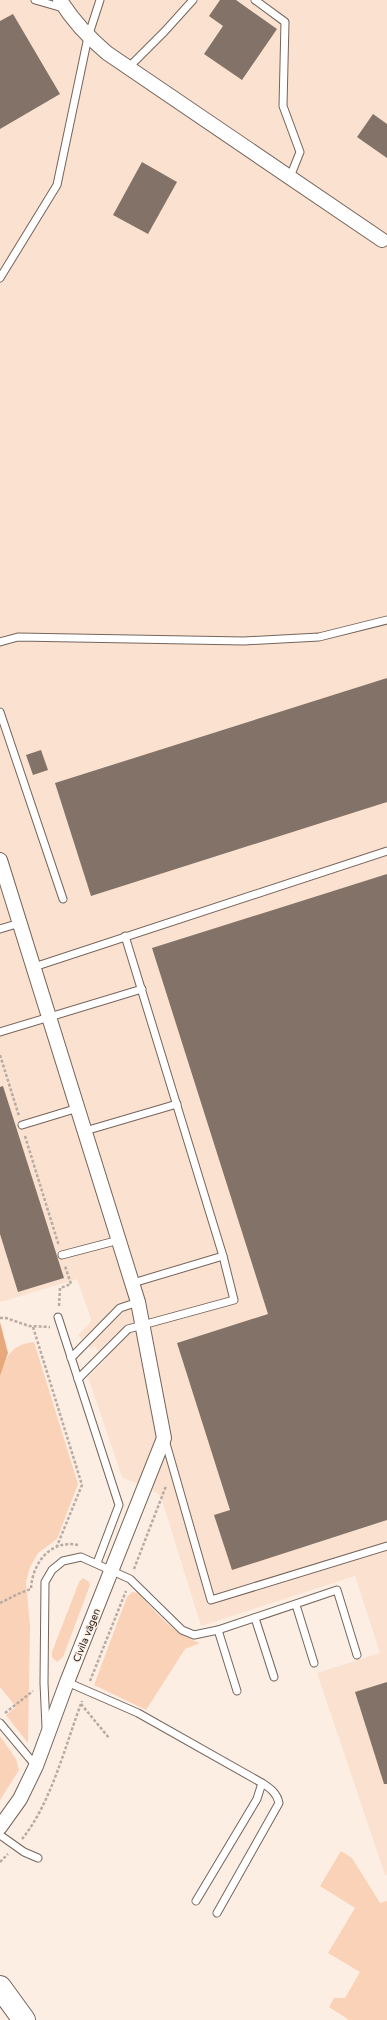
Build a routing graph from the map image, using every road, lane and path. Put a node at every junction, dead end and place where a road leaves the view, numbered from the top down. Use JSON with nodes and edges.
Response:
{"nodes":[{"id":1,"x":35,"y":0,"type":"edge"},
{"id":2,"x":100,"y":0,"type":"edge"},
{"id":3,"x":193,"y":0,"type":"edge"},
{"id":4,"x":255,"y":0,"type":"edge"},
{"id":5,"x":63,"y":5,"type":"edge"},
{"id":6,"x":88,"y":37,"type":"junction"},
{"id":7,"x":128,"y":68,"type":"junction"},
{"id":8,"x":290,"y":178,"type":"junction"},
{"id":9,"x":382,"y":240,"type":"dead end"},
{"id":10,"x":0,"y":278,"type":"edge"},
{"id":11,"x":387,"y":620,"type":"edge"},
{"id":12,"x":0,"y":642,"type":"edge"},
{"id":13,"x":0,"y":712,"type":"edge"},
{"id":14,"x":387,"y":851,"type":"edge"},
{"id":15,"x":0,"y":860,"type":"edge"},
{"id":16,"x":63,"y":899,"type":"dead end"},
{"id":17,"x":20,"y":923,"type":"junction"},
{"id":18,"x":0,"y":929,"type":"edge"},
{"id":19,"x":125,"y":936,"type":"junction"},
{"id":20,"x":34,"y":967,"type":"junction"},
{"id":21,"x":142,"y":989,"type":"junction"},
{"id":22,"x":49,"y":1017,"type":"junction"},
{"id":23,"x":0,"y":1032,"type":"edge"},
{"id":24,"x":0,"y":1055,"type":"edge"},
{"id":25,"x":177,"y":1104,"type":"junction"},
{"id":26,"x":78,"y":1108,"type":"junction"},
{"id":27,"x":22,"y":1125,"type":"junction"},
{"id":28,"x":85,"y":1131,"type":"junction"},
{"id":29,"x":119,"y":1240,"type":"junction"},
{"id":30,"x":62,"y":1255,"type":"junction"},
{"id":31,"x":223,"y":1256,"type":"junction"},
{"id":32,"x":133,"y":1283,"type":"junction"},
{"id":33,"x":138,"y":1302,"type":"junction"},
{"id":34,"x":58,"y":1317,"type":"joint"},
{"id":35,"x":0,"y":1318,"type":"edge"},
{"id":36,"x":143,"y":1324,"type":"junction"},
{"id":37,"x":33,"y":1327,"type":"junction"},
{"id":38,"x":61,"y":1327,"type":"junction"},
{"id":39,"x":71,"y":1358,"type":"junction"},
{"id":40,"x":78,"y":1379,"type":"junction"},
{"id":41,"x":164,"y":1438,"type":"junction"},
{"id":42,"x":174,"y":1473,"type":"junction"},
{"id":43,"x":57,"y":1546,"type":"dead end"},
{"id":44,"x":387,"y":1546,"type":"edge"},
{"id":45,"x":97,"y":1563,"type":"junction"},
{"id":46,"x":112,"y":1570,"type":"junction"},
{"id":47,"x":130,"y":1579,"type":"junction"},
{"id":48,"x":31,"y":1589,"type":"dead end"},
{"id":49,"x":0,"y":1603,"type":"edge"},
{"id":50,"x":296,"y":1605,"type":"junction"},
{"id":51,"x":255,"y":1618,"type":"junction"},
{"id":52,"x":218,"y":1630,"type":"junction"},
{"id":53,"x":357,"y":1656,"type":"dead end"},
{"id":54,"x":314,"y":1663,"type":"dead end"},
{"id":55,"x":274,"y":1677,"type":"dead end"},
{"id":56,"x":67,"y":1682,"type":"junction"},
{"id":57,"x":44,"y":1683,"type":"junction"},
{"id":58,"x":86,"y":1690,"type":"junction"},
{"id":59,"x":237,"y":1691,"type":"dead end"},
{"id":60,"x":81,"y":1703,"type":"junction"},
{"id":61,"x":0,"y":1717,"type":"edge"},
{"id":62,"x":0,"y":1723,"type":"edge"},
{"id":63,"x":47,"y":1736,"type":"junction"},
{"id":64,"x":109,"y":1738,"type":"dead end"},
{"id":65,"x":36,"y":1766,"type":"junction"},
{"id":66,"x":262,"y":1783,"type":"junction"},
{"id":67,"x":0,"y":1827,"type":"edge"},
{"id":68,"x":0,"y":1835,"type":"edge"},
{"id":69,"x":16,"y":1847,"type":"junction"},
{"id":70,"x":38,"y":1858,"type":"dead end"},
{"id":71,"x":0,"y":1862,"type":"edge"},
{"id":72,"x":196,"y":1901,"type":"dead end"},
{"id":73,"x":217,"y":1913,"type":"dead end"},
{"id":74,"x":0,"y":1987,"type":"edge"},
{"id":75,"x":0,"y":2010,"type":"edge"},
{"id":76,"x":8,"y":2020,"type":"edge"},
{"id":77,"x":24,"y":2020,"type":"edge"}],
"edges":[{"from":1,"to":5,"type":"lane"},
{"from":2,"to":6,"type":"lane"},
{"from":3,"to":7,"type":"lane"},
{"from":4,"to":8,"type":"lane"},
{"from":5,"to":6,"type":"street"},
{"from":6,"to":7,"type":"street"},
{"from":6,"to":10,"type":"lane"},
{"from":7,"to":8,"type":"street"},
{"from":8,"to":9,"type":"street"},
{"from":11,"to":12,"type":"lane"},
{"from":13,"to":16,"type":"lane"},
{"from":14,"to":19,"type":"lane"},
{"from":15,"to":17,"type":"street"},
{"from":17,"to":18,"type":"lane"},
{"from":17,"to":20,"type":"street"},
{"from":19,"to":20,"type":"lane"},
{"from":19,"to":21,"type":"lane"},
{"from":20,"to":22,"type":"street"},
{"from":21,"to":22,"type":"lane"},
{"from":21,"to":25,"type":"lane"},
{"from":22,"to":23,"type":"lane"},
{"from":22,"to":26,"type":"street"},
{"from":24,"to":27,"type":"path"},
{"from":25,"to":28,"type":"lane"},
{"from":25,"to":31,"type":"lane"},
{"from":26,"to":27,"type":"lane"},
{"from":26,"to":28,"type":"street"},
{"from":27,"to":30,"type":"path"},
{"from":28,"to":29,"type":"street"},
{"from":29,"to":30,"type":"lane"},
{"from":29,"to":32,"type":"street"},
{"from":30,"to":34,"type":"path"},
{"from":31,"to":32,"type":"lane"},
{"from":31,"to":36,"type":"lane"},
{"from":32,"to":33,"type":"street"},
{"from":33,"to":36,"type":"street"},
{"from":33,"to":39,"type":"lane"},
{"from":34,"to":38,"type":"lane"},
{"from":35,"to":37,"type":"path"},
{"from":36,"to":40,"type":"lane"},
{"from":36,"to":41,"type":"street"},
{"from":37,"to":38,"type":"path"},
{"from":37,"to":43,"type":"path"},
{"from":38,"to":39,"type":"lane"},
{"from":39,"to":40,"type":"lane"},
{"from":40,"to":45,"type":"lane"},
{"from":41,"to":42,"type":"lane"},
{"from":41,"to":46,"type":"street","name":"Civila vägen"},
{"from":42,"to":44,"type":"lane"},
{"from":42,"to":47,"type":"path"},
{"from":45,"to":46,"type":"lane"},
{"from":45,"to":57,"type":"lane"},
{"from":46,"to":47,"type":"lane"},
{"from":46,"to":56,"type":"street","name":"Civila vägen"},
{"from":47,"to":52,"type":"lane"},
{"from":47,"to":58,"type":"path"},
{"from":48,"to":49,"type":"path"},
{"from":50,"to":51,"type":"lane"},
{"from":50,"to":53,"type":"lane"},
{"from":50,"to":54,"type":"lane"},
{"from":51,"to":52,"type":"lane"},
{"from":51,"to":55,"type":"lane"},
{"from":52,"to":59,"type":"lane"},
{"from":56,"to":58,"type":"lane"},
{"from":56,"to":63,"type":"street","name":"Civila vägen"},
{"from":57,"to":61,"type":"path"},
{"from":57,"to":63,"type":"lane"},
{"from":58,"to":60,"type":"path"},
{"from":58,"to":66,"type":"lane"},
{"from":60,"to":64,"type":"path"},
{"from":60,"to":69,"type":"path"},
{"from":62,"to":65,"type":"lane"},
{"from":63,"to":65,"type":"street","name":"Civila vägen"},
{"from":65,"to":67,"type":"street","name":"Civila vägen"},
{"from":66,"to":72,"type":"lane"},
{"from":66,"to":73,"type":"lane"},
{"from":68,"to":69,"type":"lane"},
{"from":69,"to":70,"type":"lane"},
{"from":69,"to":71,"type":"path"},
{"from":74,"to":77,"type":"main road"},
{"from":75,"to":76,"type":"main road"}]}
